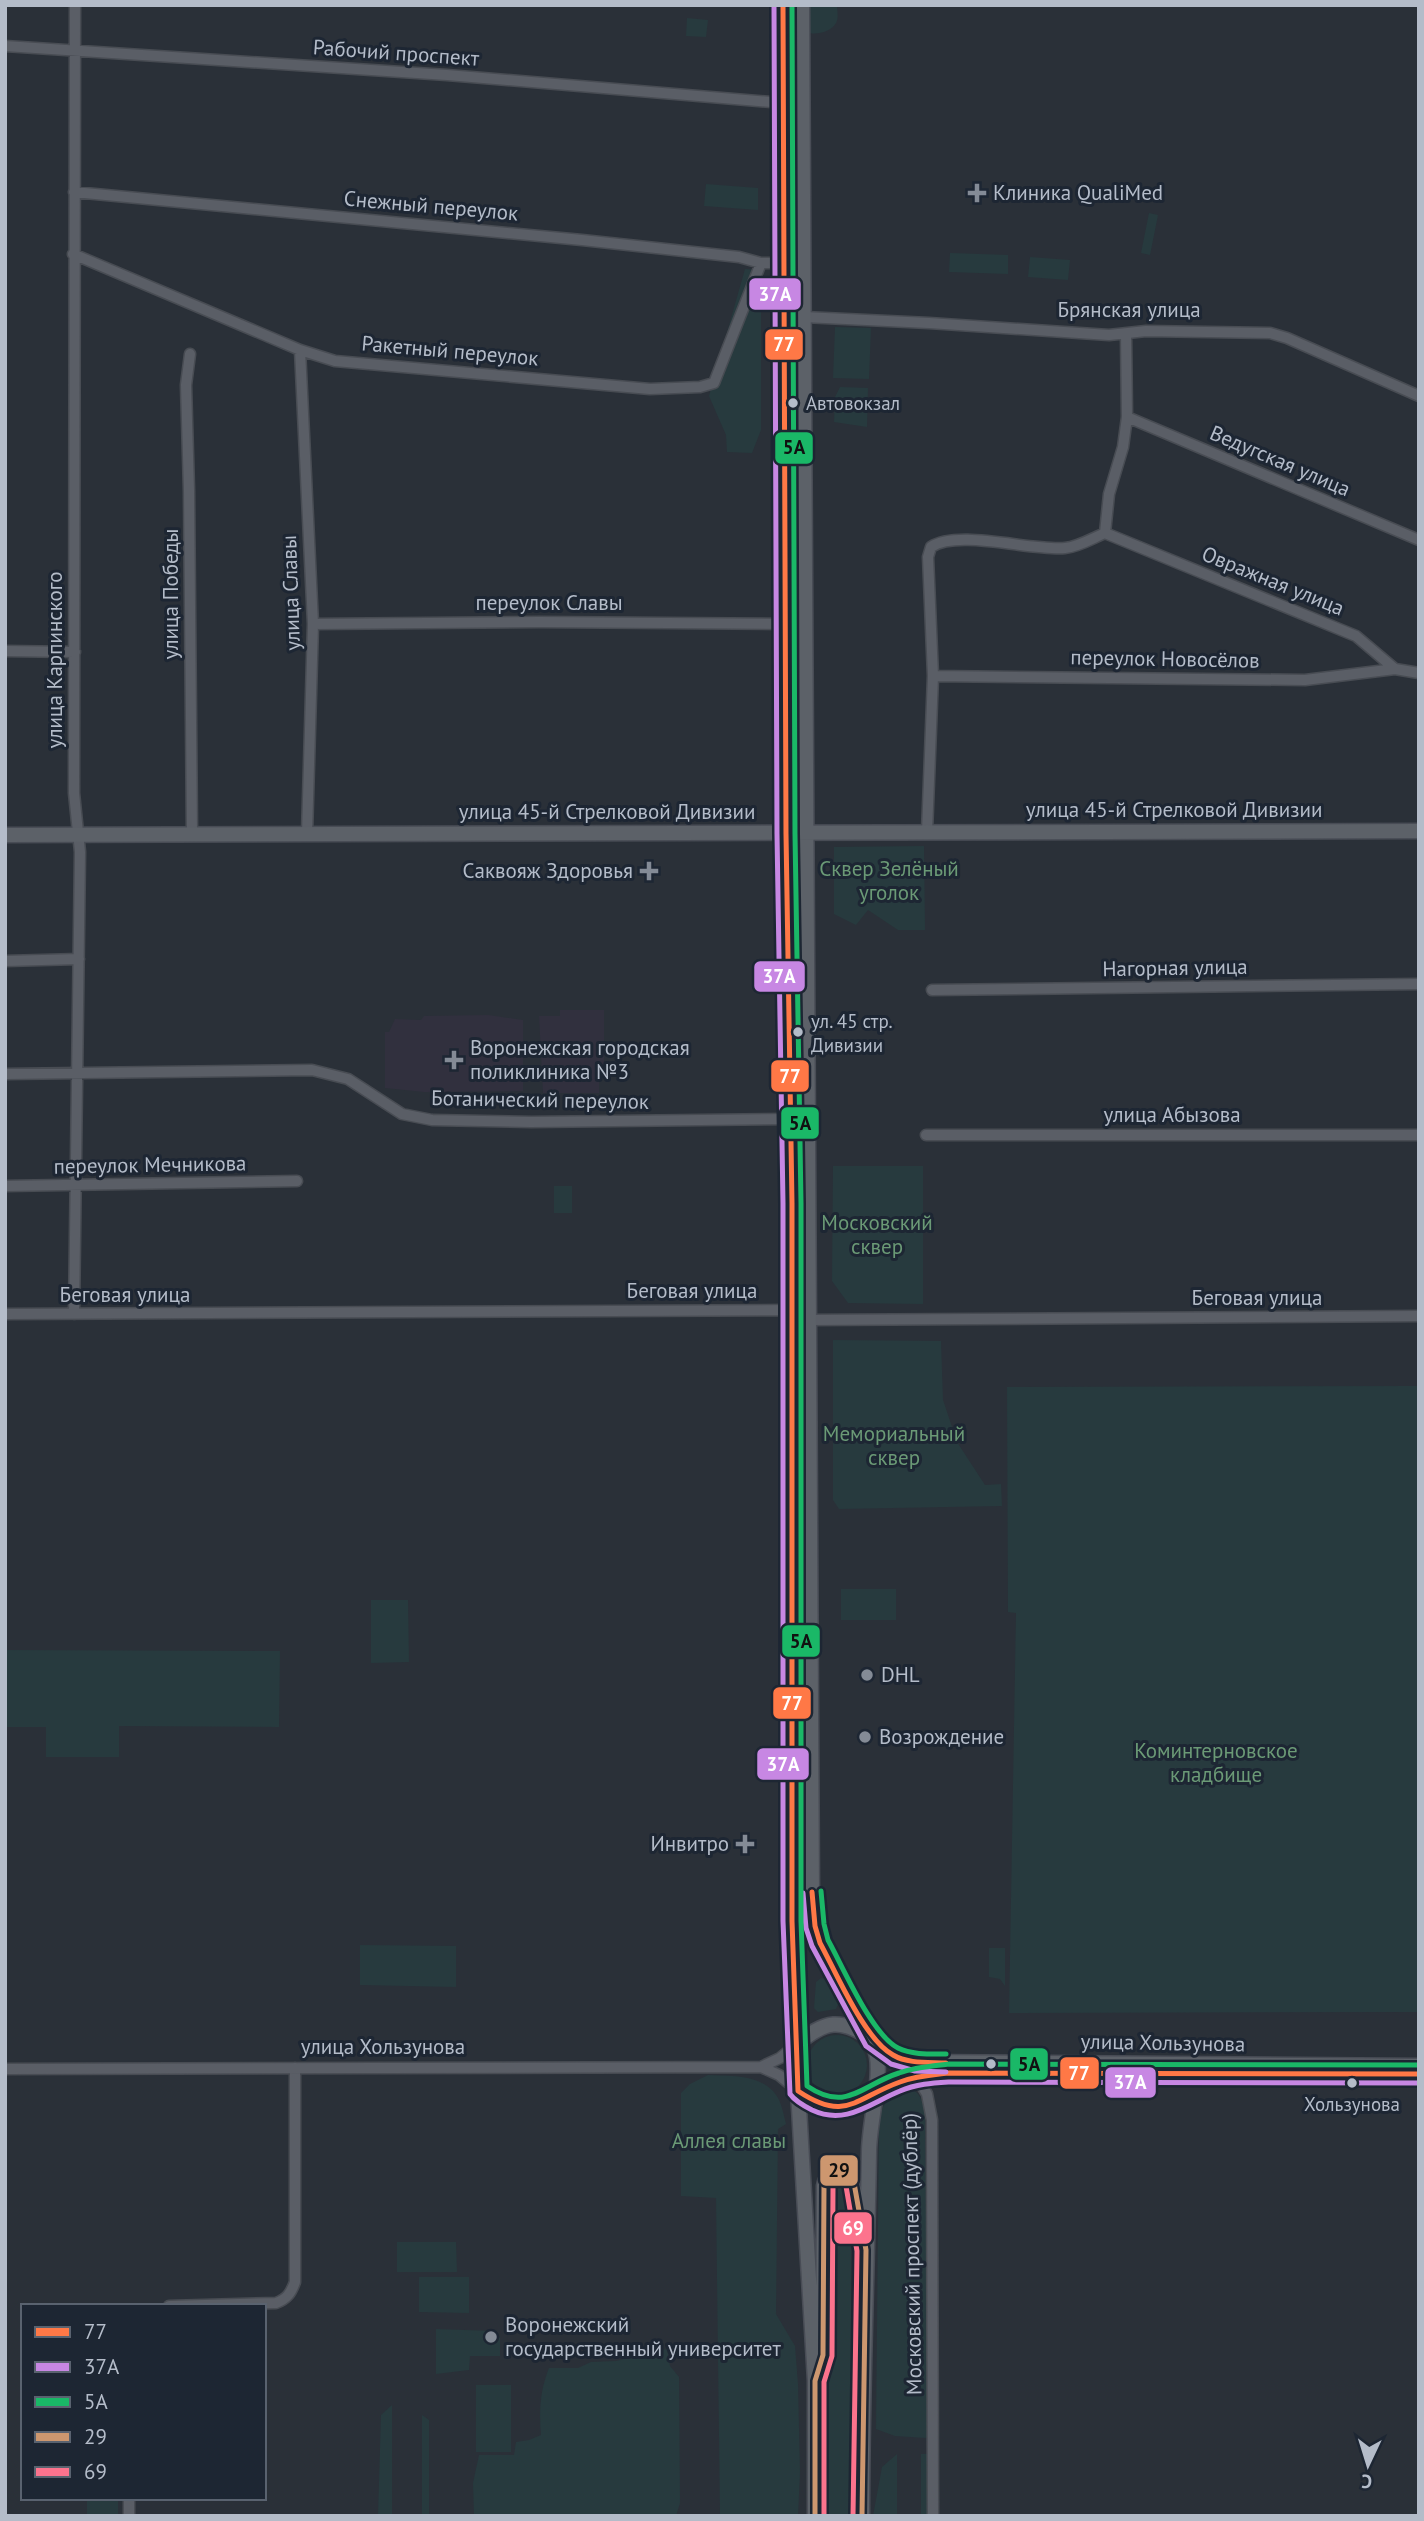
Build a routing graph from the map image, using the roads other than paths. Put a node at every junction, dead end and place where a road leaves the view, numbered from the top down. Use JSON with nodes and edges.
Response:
{"nodes":[{"id":1,"x":75,"y":5,"type":"edge"},
{"id":2,"x":783,"y":5,"type":"edge"},
{"id":3,"x":802,"y":5,"type":"edge"},
{"id":4,"x":5,"y":46,"type":"edge"},
{"id":5,"x":74,"y":50,"type":"junction"},
{"id":6,"x":783,"y":103,"type":"junction"},
{"id":7,"x":74,"y":192,"type":"junction"},
{"id":8,"x":73,"y":254,"type":"junction"},
{"id":9,"x":761,"y":263,"type":"junction"},
{"id":10,"x":784,"y":263,"type":"junction"},
{"id":11,"x":784,"y":316,"type":"junction"},
{"id":12,"x":804,"y":317,"type":"junction"},
{"id":13,"x":1126,"y":334,"type":"junction"},
{"id":14,"x":300,"y":350,"type":"junction"},
{"id":15,"x":190,"y":354,"type":"dead end"},
{"id":16,"x":1419,"y":396,"type":"edge"},
{"id":17,"x":1127,"y":417,"type":"junction"},
{"id":18,"x":1105,"y":533,"type":"junction"},
{"id":19,"x":1419,"y":540,"type":"edge"},
{"id":20,"x":313,"y":624,"type":"junction"},
{"id":21,"x":785,"y":624,"type":"junction"},
{"id":22,"x":5,"y":651,"type":"edge"},
{"id":23,"x":75,"y":652,"type":"junction"},
{"id":24,"x":1395,"y":669,"type":"junction"},
{"id":25,"x":1419,"y":673,"type":"edge"},
{"id":26,"x":933,"y":676,"type":"junction"},
{"id":27,"x":1419,"y":831,"type":"edge"},
{"id":28,"x":927,"y":832,"type":"junction"},
{"id":29,"x":78,"y":834,"type":"junction"},
{"id":30,"x":192,"y":834,"type":"junction"},
{"id":31,"x":307,"y":834,"type":"junction"},
{"id":32,"x":786,"y":834,"type":"junction"},
{"id":33,"x":805,"y":834,"type":"junction"},
{"id":34,"x":5,"y":835,"type":"edge"},
{"id":35,"x":79,"y":959,"type":"junction"},
{"id":36,"x":5,"y":961,"type":"edge"},
{"id":37,"x":1419,"y":984,"type":"edge"},
{"id":38,"x":932,"y":990,"type":"dead end"},
{"id":39,"x":5,"y":1074,"type":"edge"},
{"id":40,"x":78,"y":1074,"type":"junction"},
{"id":41,"x":792,"y":1119,"type":"junction"},
{"id":42,"x":926,"y":1135,"type":"dead end"},
{"id":43,"x":1419,"y":1135,"type":"edge"},
{"id":44,"x":296,"y":1181,"type":"dead end"},
{"id":45,"x":76,"y":1184,"type":"junction"},
{"id":46,"x":5,"y":1186,"type":"edge"},
{"id":47,"x":791,"y":1310,"type":"junction"},
{"id":48,"x":5,"y":1314,"type":"edge"},
{"id":49,"x":74,"y":1314,"type":"junction"},
{"id":50,"x":1419,"y":1316,"type":"edge"},
{"id":51,"x":809,"y":1320,"type":"junction"},
{"id":52,"x":873,"y":2040,"type":"junction"},
{"id":53,"x":796,"y":2045,"type":"junction"},
{"id":54,"x":1419,"y":2066,"type":"edge"},
{"id":55,"x":761,"y":2067,"type":"junction"},
{"id":56,"x":295,"y":2068,"type":"junction"},
{"id":57,"x":5,"y":2069,"type":"edge"},
{"id":58,"x":1419,"y":2074,"type":"edge"},
{"id":59,"x":916,"y":2076,"type":"junction"},
{"id":60,"x":798,"y":2091,"type":"junction"},
{"id":61,"x":874,"y":2094,"type":"junction"},
{"id":62,"x":866,"y":2250,"type":"junction"},
{"id":63,"x":240,"y":2304,"type":"edge"},
{"id":64,"x":815,"y":2381,"type":"junction"},
{"id":65,"x":816,"y":2516,"type":"edge"},
{"id":66,"x":862,"y":2516,"type":"edge"},
{"id":67,"x":933,"y":2516,"type":"edge"}],
"edges":[{"from":1,"to":5,"type":"street","name":"улица Карпинского"},
{"from":2,"to":6,"type":"main road"},
{"from":3,"to":12,"type":"main road"},
{"from":4,"to":5,"type":"street","name":"Рабочий проспект"},
{"from":5,"to":6,"type":"street","name":"Рабочий проспект"},
{"from":5,"to":7,"type":"street","name":"улица Карпинского"},
{"from":6,"to":10,"type":"main road"},
{"from":7,"to":8,"type":"street","name":"улица Карпинского"},
{"from":7,"to":9,"type":"street","name":"Снежный переулок"},
{"from":8,"to":14,"type":"street","name":"Ракетный переулок"},
{"from":8,"to":23,"type":"street","name":"улица Карпинского"},
{"from":9,"to":10,"type":"street","name":"Снежный переулок"},
{"from":9,"to":14,"type":"street","name":"Ракетный переулок"},
{"from":10,"to":11,"type":"main road"},
{"from":11,"to":12,"type":"main road","name":"Брянская улица"},
{"from":11,"to":21,"type":"main road"},
{"from":12,"to":13,"type":"street","name":"Брянская улица"},
{"from":12,"to":33,"type":"main road"},
{"from":13,"to":16,"type":"street","name":"Брянская улица"},
{"from":13,"to":17,"type":"street"},
{"from":14,"to":20,"type":"street","name":"улица Славы"},
{"from":15,"to":30,"type":"street","name":"улица Победы"},
{"from":17,"to":18,"type":"street"},
{"from":17,"to":19,"type":"street","name":"Ведугская улица"},
{"from":18,"to":24,"type":"street","name":"Овражная улица"},
{"from":18,"to":26,"type":"street"},
{"from":20,"to":21,"type":"street","name":"переулок Славы"},
{"from":20,"to":31,"type":"street","name":"улица Славы"},
{"from":21,"to":32,"type":"main road"},
{"from":22,"to":23,"type":"street"},
{"from":23,"to":29,"type":"street","name":"улица Карпинского"},
{"from":24,"to":25,"type":"street"},
{"from":24,"to":26,"type":"street","name":"переулок Новосёлов"},
{"from":26,"to":28,"type":"street"},
{"from":27,"to":28,"type":"main road","name":"улица 45-й Стрелковой Дивизии"},
{"from":28,"to":33,"type":"main road","name":"улица 45-й Стрелковой Дивизии"},
{"from":29,"to":30,"type":"main road","name":"улица 45-й Стрелковой Дивизии"},
{"from":29,"to":34,"type":"main road","name":"улица 45-й Стрелковой Дивизии"},
{"from":29,"to":35,"type":"street","name":"улица Карпинского"},
{"from":30,"to":31,"type":"main road","name":"улица 45-й Стрелковой Дивизии"},
{"from":31,"to":32,"type":"main road","name":"улица 45-й Стрелковой Дивизии"},
{"from":32,"to":33,"type":"main road","name":"улица 45-й Стрелковой Дивизии"},
{"from":32,"to":41,"type":"main road"},
{"from":33,"to":51,"type":"main road"},
{"from":35,"to":36,"type":"street"},
{"from":35,"to":40,"type":"street","name":"улица Карпинского"},
{"from":37,"to":38,"type":"street","name":"Нагорная улица"},
{"from":39,"to":40,"type":"street","name":"Ботанический переулок"},
{"from":40,"to":41,"type":"street","name":"Ботанический переулок"},
{"from":40,"to":45,"type":"street","name":"улица Карпинского"},
{"from":41,"to":47,"type":"main road"},
{"from":42,"to":43,"type":"street","name":"улица Абызова"},
{"from":44,"to":45,"type":"street","name":"переулок Мечникова"},
{"from":45,"to":46,"type":"street","name":"переулок Мечникова"},
{"from":45,"to":49,"type":"street","name":"улица Карпинского"},
{"from":47,"to":49,"type":"street","name":"Беговая улица"},
{"from":47,"to":51,"type":"street","name":"Беговая улица"},
{"from":47,"to":53,"type":"main road"},
{"from":48,"to":49,"type":"street","name":"Беговая улица"},
{"from":50,"to":51,"type":"street","name":"Беговая улица"},
{"from":51,"to":52,"type":"main road"},
{"from":52,"to":53,"type":"main road","name":"улица Хользунова"},
{"from":52,"to":54,"type":"main road","name":"улица Хользунова"},
{"from":52,"to":61,"type":"main road"},
{"from":53,"to":55,"type":"street","name":"улица Хользунова"},
{"from":53,"to":60,"type":"main road"},
{"from":55,"to":56,"type":"street","name":"улица Хользунова"},
{"from":55,"to":60,"type":"street","name":"улица Хользунова"},
{"from":56,"to":57,"type":"street","name":"улица Хользунова"},
{"from":56,"to":63,"type":"street"},
{"from":58,"to":59,"type":"main road","name":"улица Хользунова"},
{"from":59,"to":61,"type":"main road","name":"улица Хользунова"},
{"from":59,"to":67,"type":"street","name":"Московский проспект (дублёр)"},
{"from":60,"to":61,"type":"main road","name":"улица Хользунова"},
{"from":60,"to":64,"type":"main road"},
{"from":61,"to":62,"type":"main road"},
{"from":62,"to":64,"type":"main road"},
{"from":62,"to":66,"type":"main road"},
{"from":64,"to":65,"type":"main road"}]}
